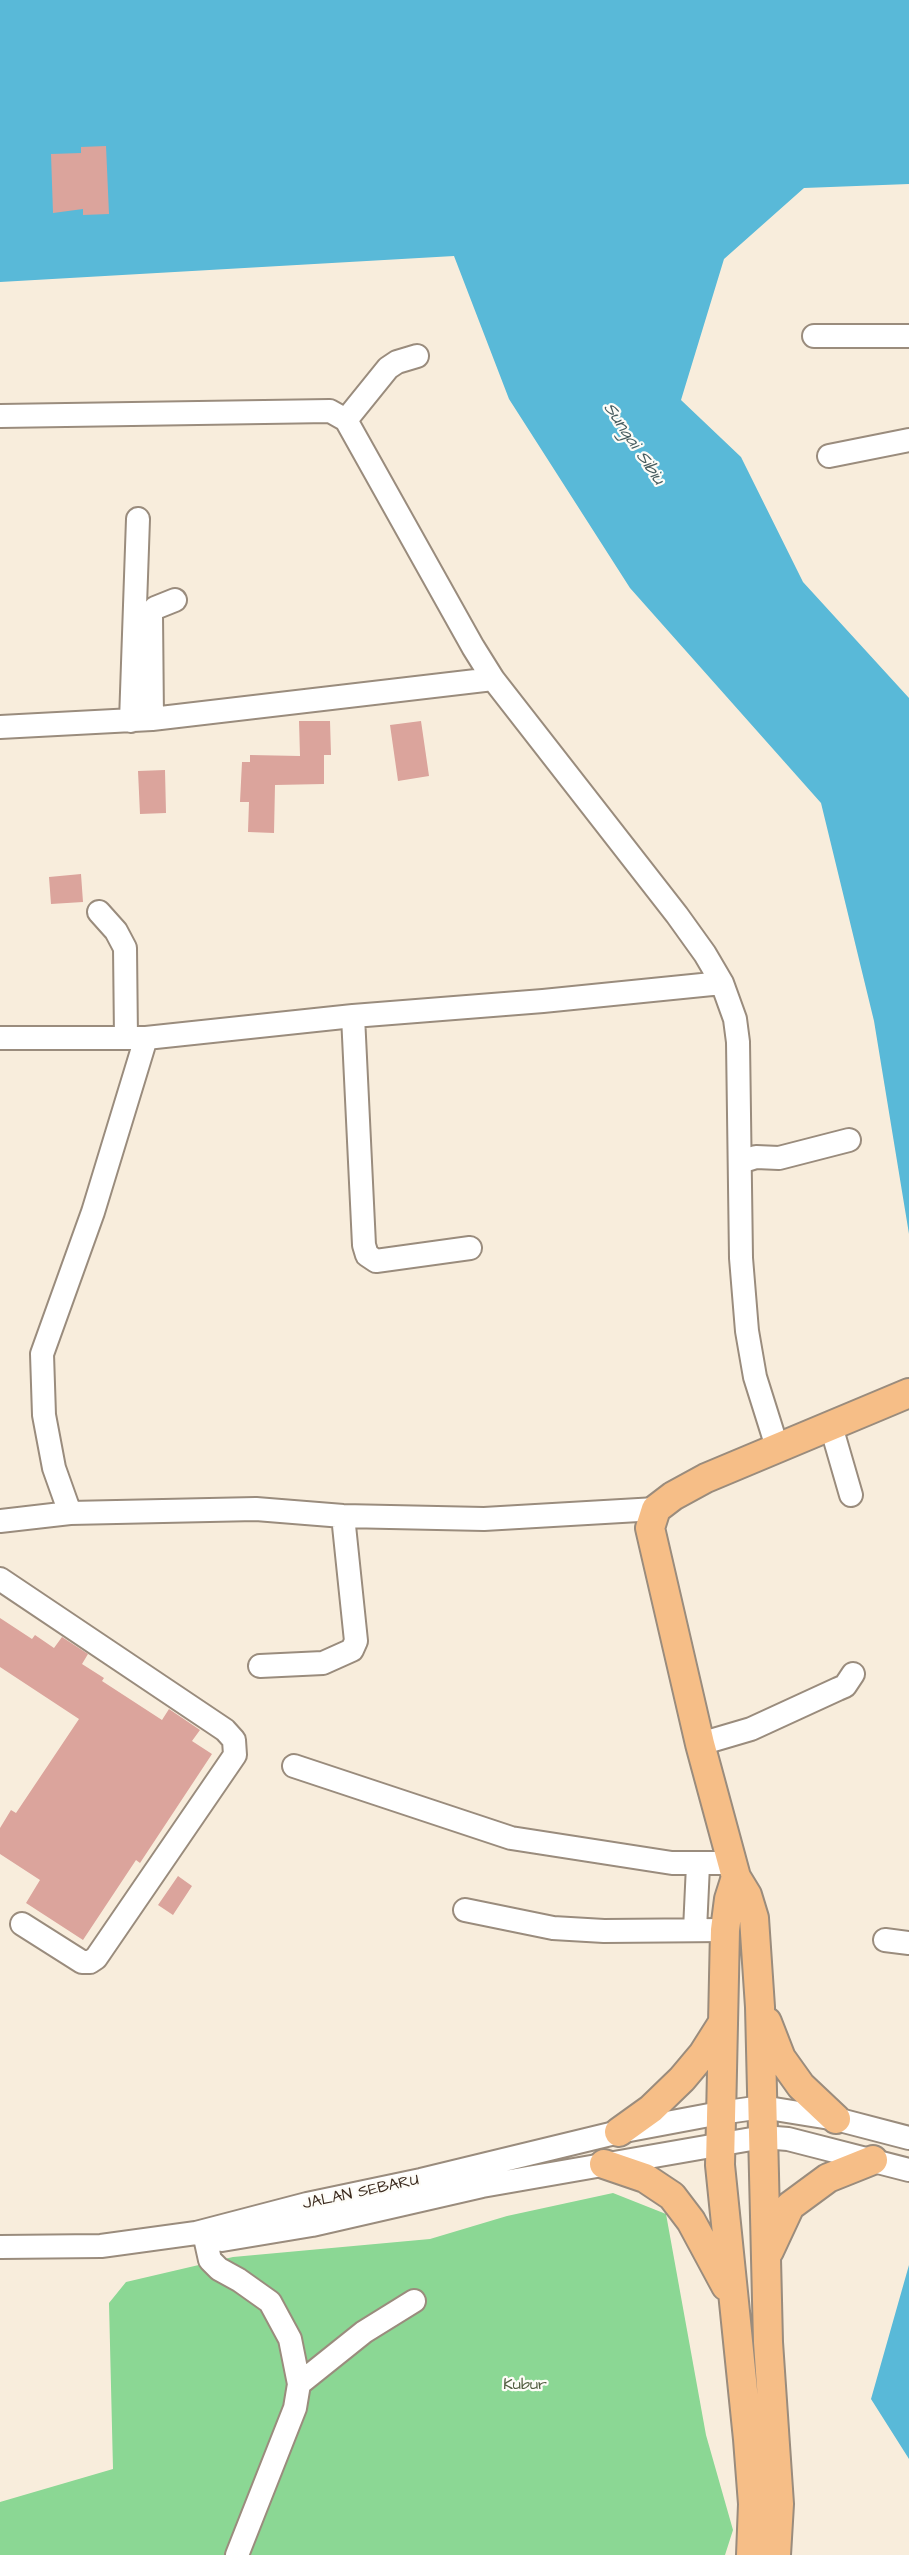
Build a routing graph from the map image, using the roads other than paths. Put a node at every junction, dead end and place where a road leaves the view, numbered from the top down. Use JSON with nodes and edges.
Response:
{"nodes":[{"id":1,"x":814,"y":336,"type":"dead end"},
{"id":2,"x":909,"y":336,"type":"edge"},
{"id":3,"x":417,"y":356,"type":"dead end"},
{"id":4,"x":0,"y":416,"type":"edge"},
{"id":5,"x":346,"y":420,"type":"junction"},
{"id":6,"x":909,"y":440,"type":"edge"},
{"id":7,"x":829,"y":456,"type":"dead end"},
{"id":8,"x":138,"y":519,"type":"dead end"},
{"id":9,"x":175,"y":600,"type":"dead end"},
{"id":10,"x":493,"y":679,"type":"junction"},
{"id":11,"x":142,"y":720,"type":"junction"},
{"id":12,"x":0,"y":727,"type":"edge"},
{"id":13,"x":99,"y":912,"type":"dead end"},
{"id":14,"x":722,"y":983,"type":"junction"},
{"id":15,"x":353,"y":1016,"type":"junction"},
{"id":16,"x":0,"y":1038,"type":"edge"},
{"id":17,"x":136,"y":1038,"type":"junction"},
{"id":18,"x":849,"y":1140,"type":"dead end"},
{"id":19,"x":740,"y":1162,"type":"junction"},
{"id":20,"x":470,"y":1248,"type":"dead end"},
{"id":21,"x":909,"y":1393,"type":"edge"},
{"id":22,"x":831,"y":1426,"type":"junction"},
{"id":23,"x":777,"y":1447,"type":"junction"},
{"id":24,"x":851,"y":1495,"type":"dead end"},
{"id":25,"x":656,"y":1509,"type":"junction"},
{"id":26,"x":70,"y":1513,"type":"junction"},
{"id":27,"x":343,"y":1516,"type":"junction"},
{"id":28,"x":0,"y":1521,"type":"edge"},
{"id":29,"x":0,"y":1579,"type":"edge"},
{"id":30,"x":260,"y":1666,"type":"dead end"},
{"id":31,"x":853,"y":1674,"type":"dead end"},
{"id":32,"x":700,"y":1744,"type":"junction"},
{"id":33,"x":294,"y":1766,"type":"dead end"},
{"id":34,"x":698,"y":1865,"type":"junction"},
{"id":35,"x":734,"y":1870,"type":"junction"},
{"id":36,"x":465,"y":1910,"type":"dead end"},
{"id":37,"x":22,"y":1924,"type":"dead end"},
{"id":38,"x":695,"y":1930,"type":"junction"},
{"id":39,"x":725,"y":1930,"type":"junction"},
{"id":40,"x":885,"y":1940,"type":"dead end"},
{"id":41,"x":909,"y":1943,"type":"edge"},
{"id":42,"x":760,"y":2007,"type":"junction"},
{"id":43,"x":722,"y":2023,"type":"junction"},
{"id":44,"x":762,"y":2108,"type":"junction"},
{"id":45,"x":720,"y":2113,"type":"junction"},
{"id":46,"x":836,"y":2119,"type":"junction"},
{"id":47,"x":618,"y":2132,"type":"junction"},
{"id":48,"x":763,"y":2137,"type":"junction"},
{"id":49,"x":909,"y":2138,"type":"edge"},
{"id":50,"x":720,"y":2144,"type":"junction"},
{"id":51,"x":873,"y":2160,"type":"junction"},
{"id":52,"x":604,"y":2164,"type":"junction"},
{"id":53,"x":909,"y":2170,"type":"edge"},
{"id":54,"x":206,"y":2242,"type":"junction"},
{"id":55,"x":0,"y":2247,"type":"edge"},
{"id":56,"x":766,"y":2258,"type":"junction"},
{"id":57,"x":0,"y":2260,"type":"edge"},
{"id":58,"x":733,"y":2299,"type":"junction"},
{"id":59,"x":414,"y":2301,"type":"dead end"},
{"id":60,"x":299,"y":2384,"type":"junction"},
{"id":61,"x":237,"y":2555,"type":"edge"},
{"id":62,"x":751,"y":2555,"type":"edge"},
{"id":63,"x":776,"y":2555,"type":"edge"}],
"edges":[{"from":1,"to":2,"type":"street"},
{"from":3,"to":5,"type":"street"},
{"from":4,"to":5,"type":"street"},
{"from":5,"to":10,"type":"street"},
{"from":6,"to":7,"type":"street"},
{"from":8,"to":11,"type":"street"},
{"from":9,"to":11,"type":"street"},
{"from":10,"to":11,"type":"street"},
{"from":10,"to":14,"type":"street"},
{"from":11,"to":12,"type":"street"},
{"from":13,"to":17,"type":"street"},
{"from":14,"to":15,"type":"street"},
{"from":14,"to":19,"type":"street"},
{"from":15,"to":17,"type":"street"},
{"from":15,"to":20,"type":"street"},
{"from":16,"to":17,"type":"street"},
{"from":17,"to":26,"type":"street"},
{"from":18,"to":19,"type":"street"},
{"from":19,"to":23,"type":"street"},
{"from":21,"to":22,"type":"main road"},
{"from":22,"to":23,"type":"main road"},
{"from":22,"to":24,"type":"street"},
{"from":23,"to":25,"type":"main road"},
{"from":25,"to":27,"type":"street"},
{"from":25,"to":32,"type":"main road"},
{"from":26,"to":27,"type":"street"},
{"from":26,"to":28,"type":"street"},
{"from":27,"to":30,"type":"street"},
{"from":29,"to":37,"type":"street"},
{"from":31,"to":32,"type":"street"},
{"from":32,"to":35,"type":"main road"},
{"from":33,"to":34,"type":"street"},
{"from":34,"to":35,"type":"street"},
{"from":34,"to":38,"type":"street"},
{"from":35,"to":39,"type":"main road"},
{"from":35,"to":42,"type":"main road"},
{"from":36,"to":38,"type":"street"},
{"from":38,"to":39,"type":"street"},
{"from":39,"to":43,"type":"main road"},
{"from":40,"to":41,"type":"street"},
{"from":42,"to":44,"type":"main road"},
{"from":42,"to":46,"type":"main road"},
{"from":43,"to":45,"type":"main road"},
{"from":43,"to":47,"type":"main road"},
{"from":44,"to":45,"type":"street","name":"JALAN SEBARU"},
{"from":44,"to":46,"type":"street","name":"JALAN SEBARU"},
{"from":44,"to":48,"type":"main road"},
{"from":45,"to":47,"type":"street","name":"JALAN SEBARU"},
{"from":45,"to":50,"type":"main road"},
{"from":46,"to":49,"type":"street","name":"JALAN SEBARU"},
{"from":47,"to":55,"type":"street","name":"JALAN SEBARU"},
{"from":48,"to":50,"type":"street","name":"JALAN SEBARU"},
{"from":48,"to":51,"type":"street","name":"JALAN SEBARU"},
{"from":48,"to":56,"type":"main road"},
{"from":50,"to":52,"type":"street","name":"JALAN SEBARU"},
{"from":50,"to":58,"type":"main road"},
{"from":51,"to":53,"type":"street","name":"JALAN SEBARU"},
{"from":51,"to":56,"type":"main road"},
{"from":52,"to":54,"type":"street","name":"JALAN SEBARU"},
{"from":52,"to":58,"type":"main road"},
{"from":54,"to":57,"type":"street","name":"JALAN SEBARU"},
{"from":54,"to":60,"type":"street"},
{"from":56,"to":63,"type":"main road"},
{"from":58,"to":62,"type":"main road"},
{"from":59,"to":60,"type":"street"},
{"from":60,"to":61,"type":"street"}]}
